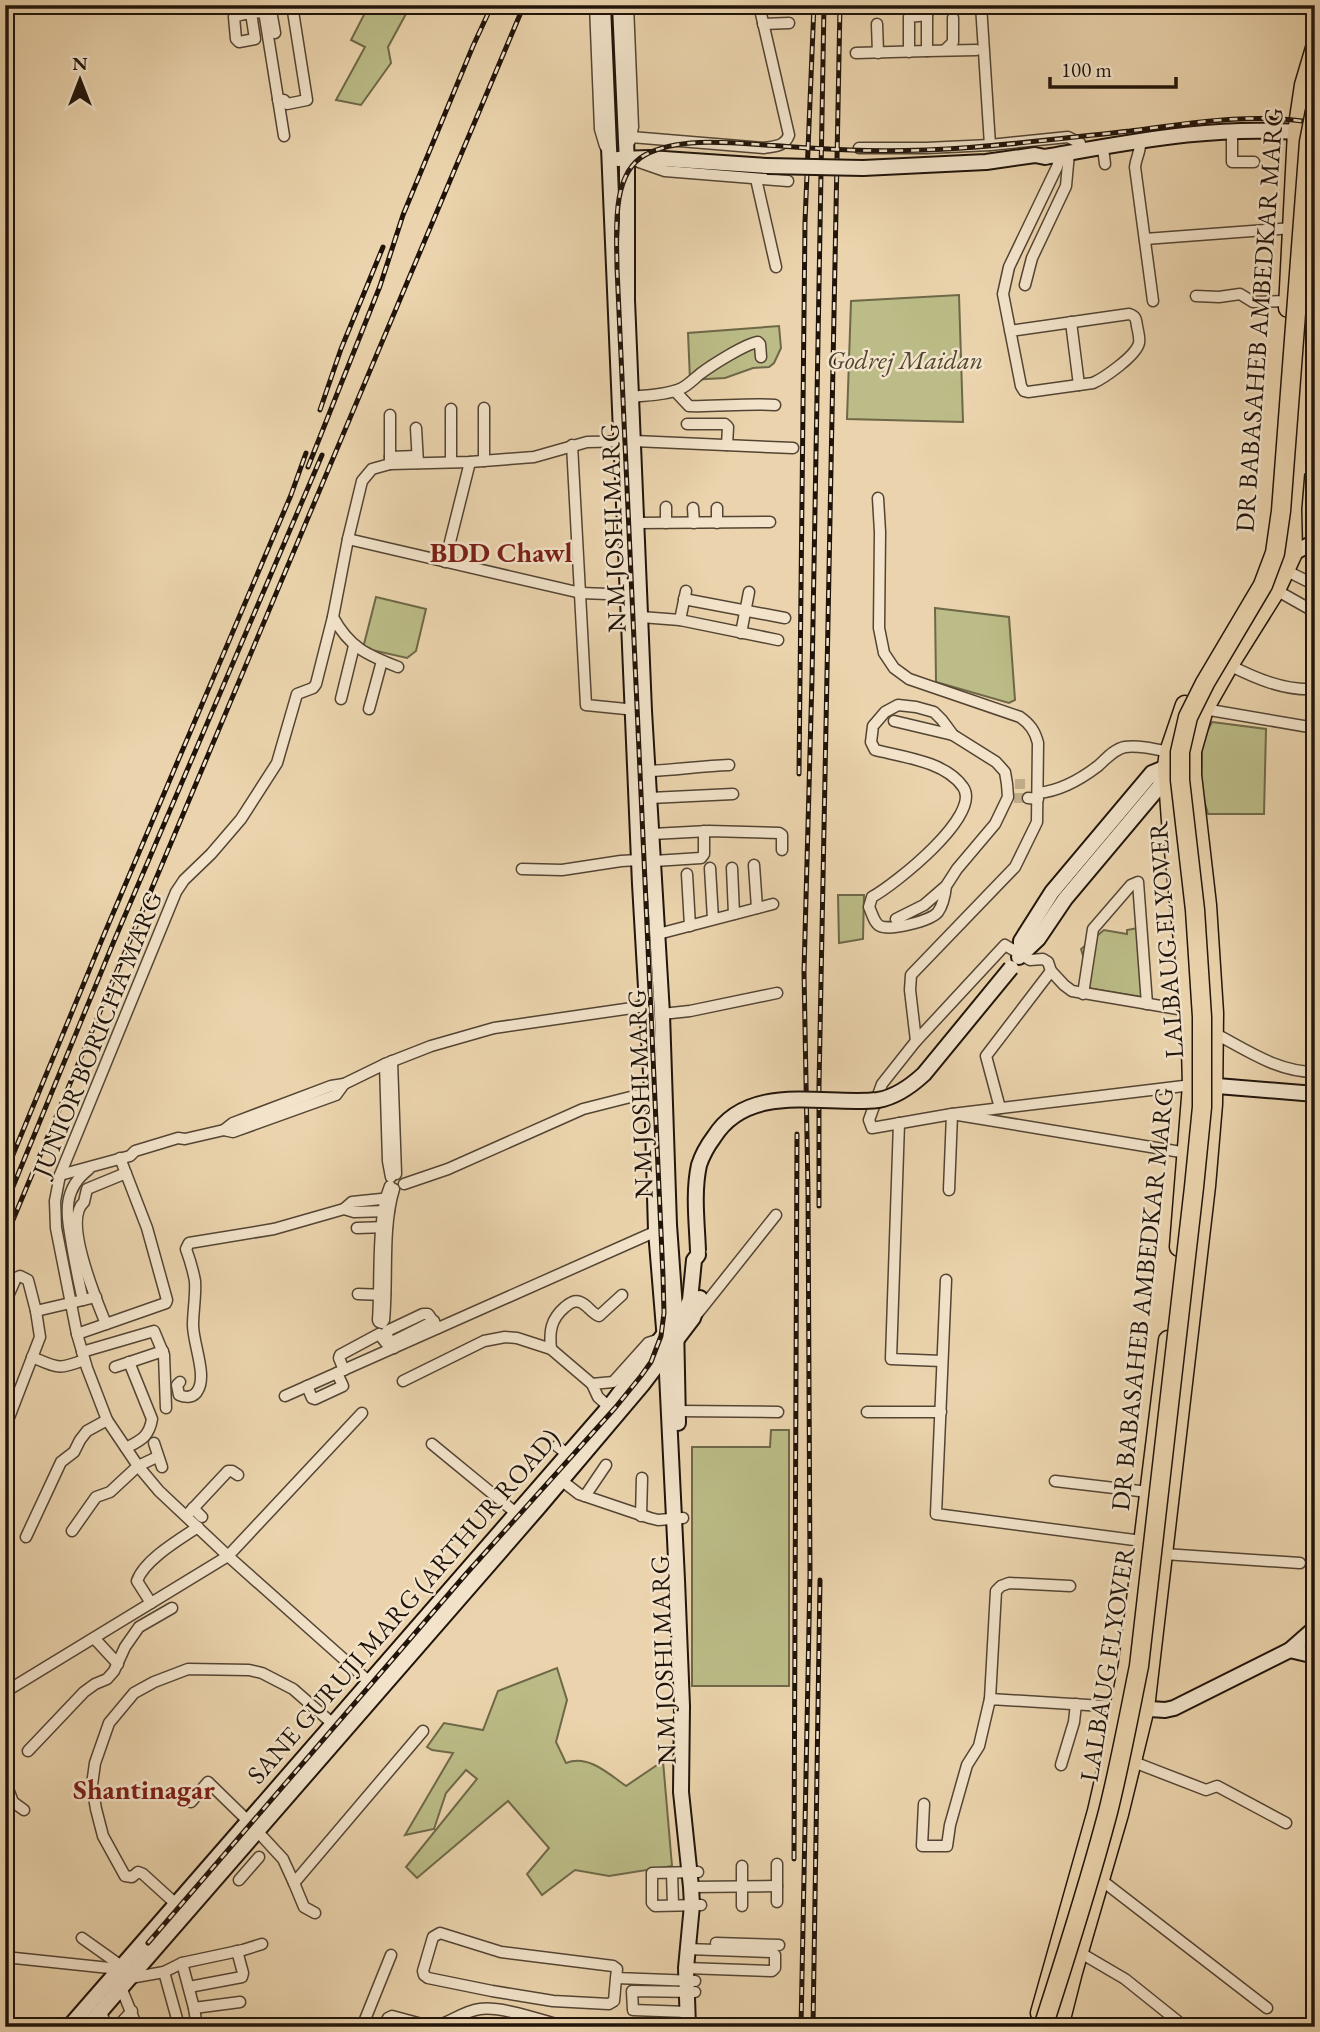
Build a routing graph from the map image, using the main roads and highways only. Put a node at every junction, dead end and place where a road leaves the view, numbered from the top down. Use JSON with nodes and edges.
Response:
{"nodes":[{"id":1,"x":603,"y":5,"type":"edge"},
{"id":2,"x":620,"y":5,"type":"edge"},
{"id":3,"x":1315,"y":48,"type":"edge"},
{"id":4,"x":1315,"y":111,"type":"edge"},
{"id":5,"x":1308,"y":130,"type":"edge"},
{"id":6,"x":1065,"y":150,"type":"junction"},
{"id":7,"x":610,"y":159,"type":"junction"},
{"id":8,"x":629,"y":159,"type":"junction"},
{"id":9,"x":1315,"y":234,"type":"edge"},
{"id":10,"x":1312,"y":298,"type":"edge"},
{"id":11,"x":628,"y":441,"type":"junction"},
{"id":12,"x":1315,"y":542,"type":"edge"},
{"id":13,"x":1289,"y":561,"type":"junction"},
{"id":14,"x":634,"y":595,"type":"junction"},
{"id":15,"x":639,"y":710,"type":"junction"},
{"id":16,"x":1192,"y":758,"type":"junction"},
{"id":17,"x":1168,"y":759,"type":"junction"},
{"id":18,"x":646,"y":860,"type":"junction"},
{"id":19,"x":1192,"y":1085,"type":"junction"},
{"id":20,"x":1214,"y":1085,"type":"junction"},
{"id":21,"x":658,"y":1090,"type":"junction"},
{"id":22,"x":1315,"y":1094,"type":"edge"},
{"id":23,"x":663,"y":1228,"type":"junction"},
{"id":24,"x":698,"y":1253,"type":"junction"},
{"id":25,"x":673,"y":1282,"type":"junction"},
{"id":26,"x":692,"y":1282,"type":"junction"},
{"id":27,"x":690,"y":1314,"type":"junction"},
{"id":28,"x":676,"y":1323,"type":"junction"},
{"id":29,"x":667,"y":1341,"type":"junction"},
{"id":30,"x":642,"y":1385,"type":"junction"},
{"id":31,"x":672,"y":1392,"type":"junction"},
{"id":32,"x":588,"y":1440,"type":"junction"},
{"id":33,"x":567,"y":1454,"type":"junction"},
{"id":34,"x":678,"y":1519,"type":"junction"},
{"id":35,"x":514,"y":1522,"type":"junction"},
{"id":36,"x":1315,"y":1628,"type":"edge"},
{"id":37,"x":1290,"y":1650,"type":"junction"},
{"id":38,"x":1315,"y":1656,"type":"edge"},
{"id":39,"x":374,"y":1686,"type":"junction"},
{"id":40,"x":1119,"y":1707,"type":"junction"},
{"id":41,"x":1145,"y":1708,"type":"junction"},
{"id":42,"x":253,"y":1826,"type":"junction"},
{"id":43,"x":123,"y":1975,"type":"junction"},
{"id":44,"x":691,"y":2020,"type":"edge"},
{"id":45,"x":77,"y":2026,"type":"edge"},
{"id":46,"x":1037,"y":2027,"type":"edge"},
{"id":47,"x":1046,"y":2027,"type":"edge"},
{"id":48,"x":1059,"y":2027,"type":"edge"}],
"edges":[{"from":1,"to":7,"type":"main road","name":"N M JOSHI MARG"},
{"from":2,"to":8,"type":"main road","name":"N M JOSHI MARG"},
{"from":3,"to":5,"type":"highway","name":"DR BABASAHEB AMBEDKAR MARG"},
{"from":4,"to":47,"type":"highway","name":"LALBAUG FLYOVER","bridge":true},
{"from":5,"to":6,"type":"main road"},
{"from":5,"to":6,"type":"main road"},
{"from":5,"to":17,"type":"highway","name":"DR BABASAHEB AMBEDKAR MARG"},
{"from":5,"to":47,"type":"highway","name":"LALBAUG FLYOVER","bridge":true},
{"from":6,"to":8,"type":"main road","bridge":true},
{"from":7,"to":8,"type":"main road"},
{"from":7,"to":11,"type":"main road","name":"N M JOSHI MARG"},
{"from":8,"to":11,"type":"main road","name":"N M JOSHI MARG"},
{"from":9,"to":10,"type":"highway","name":"DR BABASAHEB AMBEDKAR MARG"},
{"from":10,"to":13,"type":"highway","name":"DR BABASAHEB AMBEDKAR MARG"},
{"from":11,"to":14,"type":"main road","name":"N M JOSHI MARG"},
{"from":11,"to":14,"type":"main road","name":"N M JOSHI MARG"},
{"from":12,"to":13,"type":"main road"},
{"from":13,"to":16,"type":"highway","name":"DR BABASAHEB AMBEDKAR MARG"},
{"from":14,"to":15,"type":"main road","name":"N M JOSHI MARG"},
{"from":14,"to":15,"type":"main road","name":"N M JOSHI MARG"},
{"from":15,"to":18,"type":"main road","name":"N M JOSHI MARG"},
{"from":15,"to":18,"type":"main road","name":"N M JOSHI MARG"},
{"from":16,"to":17,"type":"main road"},
{"from":16,"to":20,"type":"highway","name":"DR BABASAHEB AMBEDKAR MARG"},
{"from":17,"to":19,"type":"highway","name":"DR BABASAHEB AMBEDKAR MARG"},
{"from":17,"to":24,"type":"main road","bridge":true},
{"from":18,"to":21,"type":"main road","name":"N M JOSHI MARG"},
{"from":18,"to":21,"type":"main road","name":"N M JOSHI MARG"},
{"from":19,"to":20,"type":"main road"},
{"from":19,"to":40,"type":"highway","name":"DR BABASAHEB AMBEDKAR MARG"},
{"from":20,"to":22,"type":"main road"},
{"from":20,"to":41,"type":"highway","name":"DR BABASAHEB AMBEDKAR MARG"},
{"from":21,"to":23,"type":"main road","name":"N M JOSHI MARG"},
{"from":23,"to":25,"type":"main road","name":"N M JOSHI MARG"},
{"from":23,"to":29,"type":"main road","name":"N M JOSHI MARG"},
{"from":24,"to":26,"type":"main road"},
{"from":24,"to":27,"type":"main road"},
{"from":25,"to":26,"type":"main road"},
{"from":25,"to":28,"type":"main road","name":"N M JOSHI MARG"},
{"from":26,"to":27,"type":"main road"},
{"from":27,"to":28,"type":"main road","name":"SANE GURUJI MARG (ARTHUR ROAD)"},
{"from":27,"to":29,"type":"main road","name":"SANE GURUJI MARG (ARTHUR ROAD)"},
{"from":28,"to":29,"type":"main road","name":"SANE GURUJI MARG (ARTHUR ROAD)"},
{"from":29,"to":30,"type":"main road","name":"SANE GURUJI MARG (ARTHUR ROAD)"},
{"from":29,"to":31,"type":"main road","name":"N M JOSHI MARG"},
{"from":29,"to":32,"type":"main road","name":"SANE GURUJI MARG (ARTHUR ROAD)"},
{"from":30,"to":31,"type":"main road"},
{"from":30,"to":32,"type":"main road","name":"SANE GURUJI MARG (ARTHUR ROAD)"},
{"from":31,"to":34,"type":"main road","name":"N M JOSHI MARG"},
{"from":31,"to":34,"type":"main road","name":"N M JOSHI MARG"},
{"from":32,"to":33,"type":"main road","name":"SANE GURUJI MARG (ARTHUR ROAD)"},
{"from":33,"to":35,"type":"main road","name":"SANE GURUJI MARG (ARTHUR ROAD)"},
{"from":33,"to":35,"type":"main road","name":"SANE GURUJI MARG (ARTHUR ROAD)"},
{"from":34,"to":44,"type":"main road","name":"N M JOSHI MARG"},
{"from":35,"to":39,"type":"main road","name":"SANE GURUJI MARG (ARTHUR ROAD)"},
{"from":36,"to":37,"type":"main road"},
{"from":37,"to":38,"type":"main road"},
{"from":37,"to":41,"type":"main road"},
{"from":39,"to":42,"type":"main road","name":"SANE GURUJI MARG (ARTHUR ROAD)"},
{"from":39,"to":42,"type":"main road","name":"SANE GURUJI MARG (ARTHUR ROAD)"},
{"from":40,"to":41,"type":"main road"},
{"from":40,"to":46,"type":"highway","name":"DR BABASAHEB AMBEDKAR MARG"},
{"from":41,"to":48,"type":"highway","name":"DR BABASAHEB AMBEDKAR MARG"},
{"from":42,"to":43,"type":"main road","name":"SANE GURUJI MARG (ARTHUR ROAD)"},
{"from":42,"to":43,"type":"main road","name":"SANE GURUJI MARG (ARTHUR ROAD)"},
{"from":43,"to":45,"type":"main road","name":"SANE GURUJI MARG (ARTHUR ROAD)"}]}
